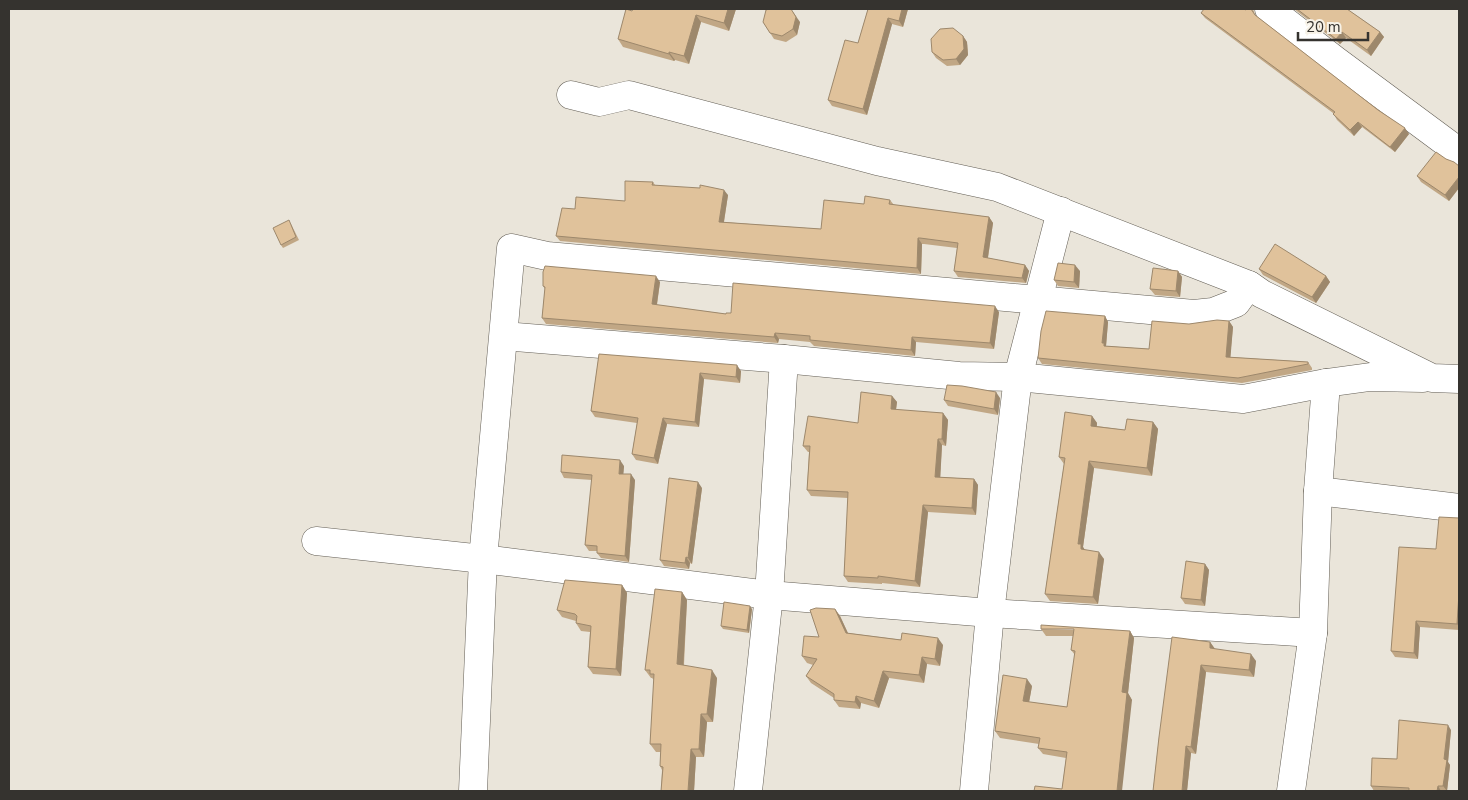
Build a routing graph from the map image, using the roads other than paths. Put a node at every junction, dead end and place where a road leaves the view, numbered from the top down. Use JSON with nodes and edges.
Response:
{"nodes":[{"id":1,"x":1269,"y":9,"type":"edge"},
{"id":2,"x":571,"y":95,"type":"dead end"},
{"id":3,"x":1459,"y":152,"type":"edge"},
{"id":4,"x":1061,"y":211,"type":"junction"},
{"id":5,"x":1249,"y":285,"type":"junction"},
{"id":6,"x":1038,"y":300,"type":"junction"},
{"id":7,"x":504,"y":336,"type":"junction"},
{"id":8,"x":784,"y":359,"type":"junction"},
{"id":9,"x":1018,"y":377,"type":"junction"},
{"id":10,"x":1432,"y":378,"type":"junction"},
{"id":11,"x":1459,"y":379,"type":"edge"},
{"id":12,"x":1326,"y":383,"type":"junction"},
{"id":13,"x":1318,"y":491,"type":"junction"},
{"id":14,"x":1459,"y":508,"type":"edge"},
{"id":15,"x":316,"y":542,"type":"dead end"},
{"id":16,"x":483,"y":559,"type":"junction"},
{"id":17,"x":769,"y":595,"type":"junction"},
{"id":18,"x":990,"y":613,"type":"junction"},
{"id":19,"x":1313,"y":633,"type":"junction"},
{"id":20,"x":472,"y":791,"type":"edge"},
{"id":21,"x":748,"y":791,"type":"edge"},
{"id":22,"x":974,"y":791,"type":"edge"},
{"id":23,"x":1291,"y":791,"type":"edge"}],
"edges":[{"from":1,"to":3,"type":"street"},
{"from":2,"to":4,"type":"street"},
{"from":4,"to":5,"type":"street"},
{"from":4,"to":6,"type":"street"},
{"from":5,"to":6,"type":"street"},
{"from":5,"to":10,"type":"street"},
{"from":6,"to":7,"type":"street"},
{"from":6,"to":9,"type":"street"},
{"from":7,"to":8,"type":"street"},
{"from":7,"to":16,"type":"street"},
{"from":8,"to":9,"type":"street"},
{"from":8,"to":17,"type":"street"},
{"from":9,"to":12,"type":"street"},
{"from":9,"to":18,"type":"street"},
{"from":10,"to":11,"type":"street"},
{"from":10,"to":12,"type":"street"},
{"from":12,"to":13,"type":"street"},
{"from":13,"to":14,"type":"street"},
{"from":13,"to":19,"type":"street"},
{"from":15,"to":16,"type":"street"},
{"from":16,"to":17,"type":"street"},
{"from":16,"to":20,"type":"street"},
{"from":17,"to":18,"type":"street"},
{"from":17,"to":21,"type":"street"},
{"from":18,"to":19,"type":"street"},
{"from":18,"to":22,"type":"street"},
{"from":19,"to":23,"type":"street"}]}
